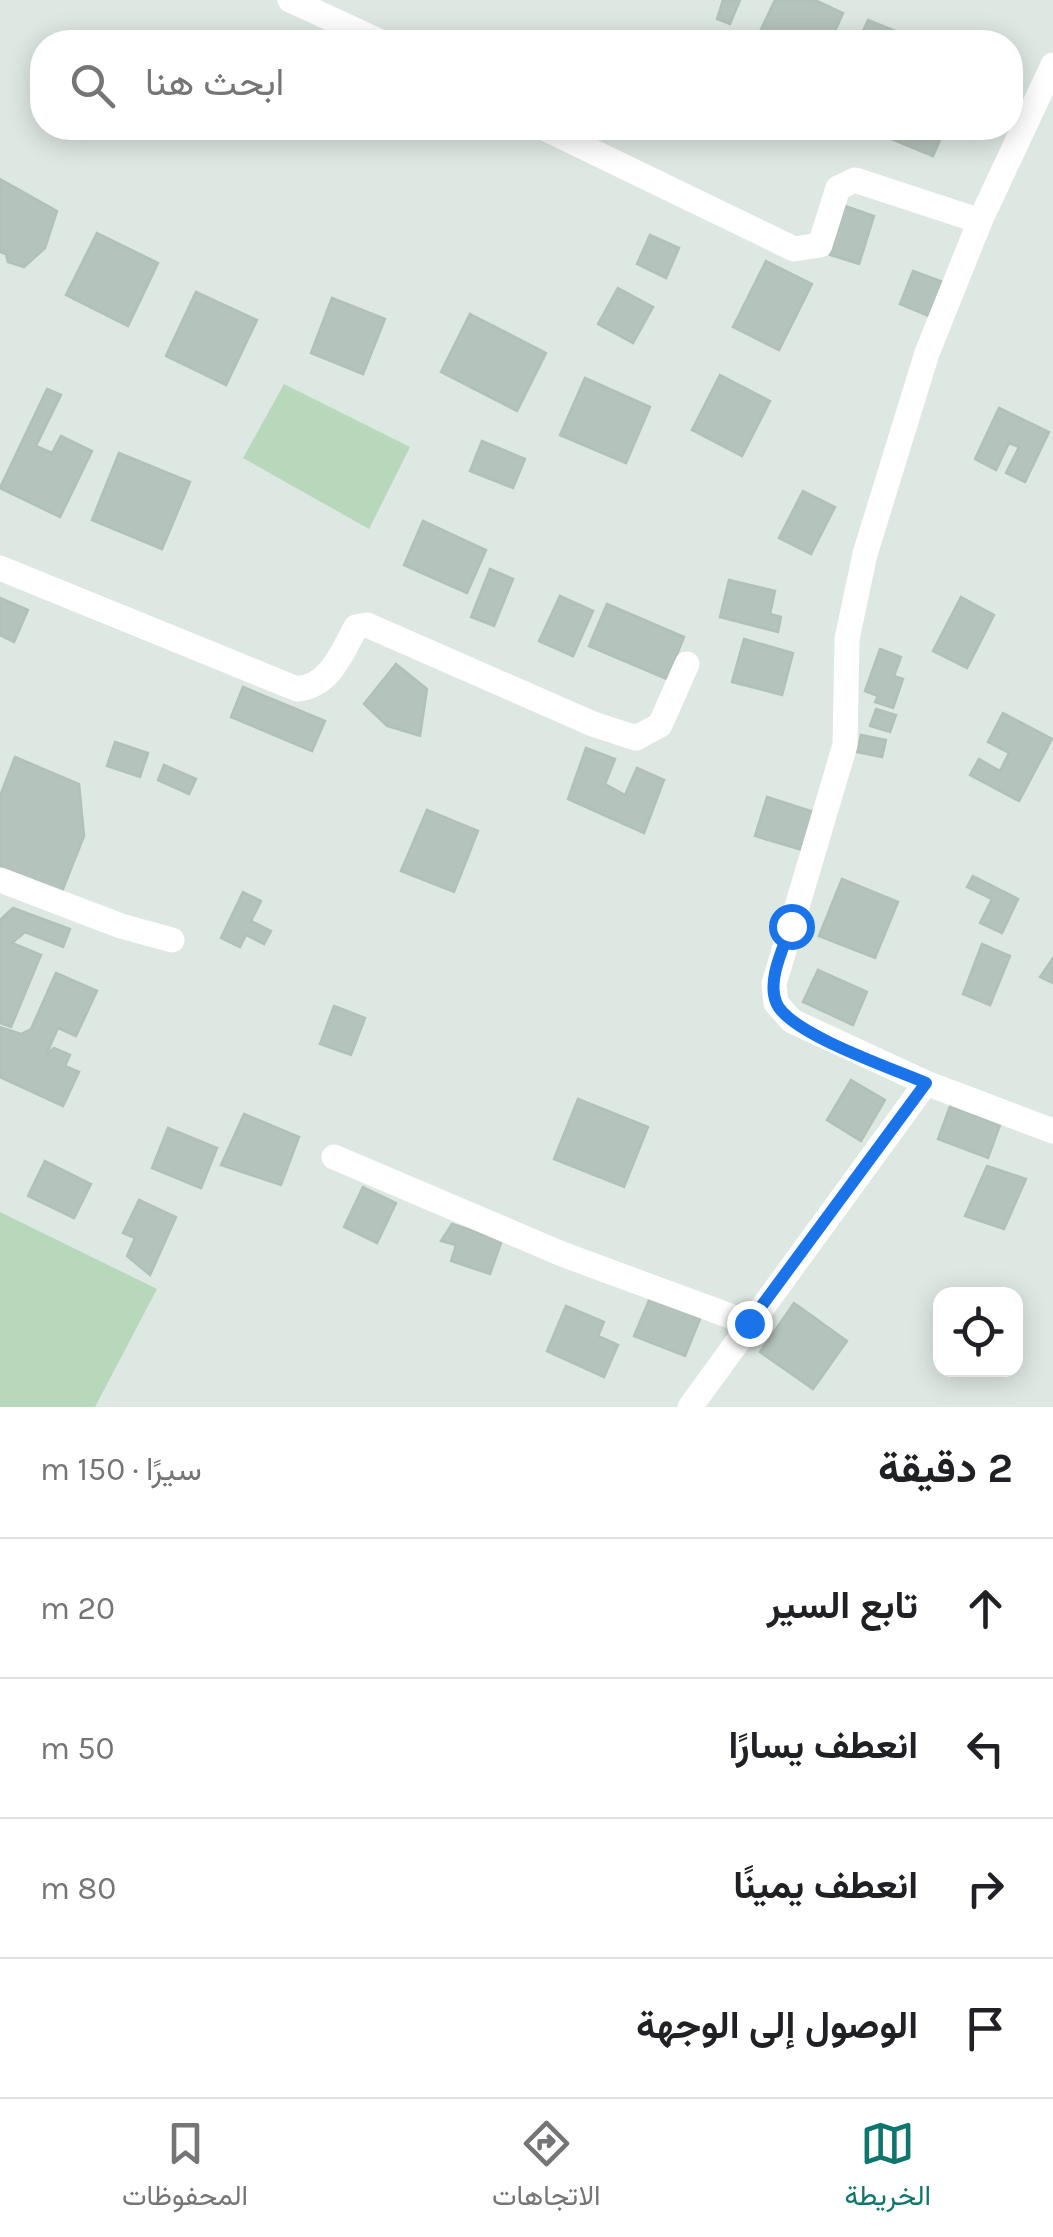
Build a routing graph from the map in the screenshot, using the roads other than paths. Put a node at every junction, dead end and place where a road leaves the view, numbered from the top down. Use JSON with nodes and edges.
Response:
{"nodes":[{"id":1,"x":290,"y":0,"type":"edge"},
{"id":2,"x":354,"y":30,"type":"edge"},
{"id":3,"x":1053,"y":64,"type":"edge"},
{"id":4,"x":1023,"y":129,"type":"edge"},
{"id":5,"x":569,"y":140,"type":"edge"},
{"id":6,"x":1018,"y":140,"type":"edge"},
{"id":7,"x":980,"y":221,"type":"junction"},
{"id":8,"x":0,"y":568,"type":"edge"},
{"id":9,"x":687,"y":664,"type":"dead end"},
{"id":10,"x":0,"y":880,"type":"edge"},
{"id":11,"x":172,"y":940,"type":"dead end"},
{"id":12,"x":926,"y":1083,"type":"junction"},
{"id":13,"x":1050,"y":1125,"type":"edge"},
{"id":14,"x":334,"y":1158,"type":"dead end"},
{"id":15,"x":749,"y":1323,"type":"junction"},
{"id":16,"x":690,"y":1407,"type":"edge"}],
"edges":[{"from":1,"to":2,"type":"street"},
{"from":3,"to":4,"type":"street"},
{"from":5,"to":7,"type":"street"},
{"from":6,"to":7,"type":"street"},
{"from":7,"to":12,"type":"street"},
{"from":8,"to":9,"type":"street"},
{"from":10,"to":11,"type":"street"},
{"from":12,"to":13,"type":"street"},
{"from":12,"to":15,"type":"street"},
{"from":14,"to":15,"type":"street"},
{"from":15,"to":16,"type":"street"}]}
